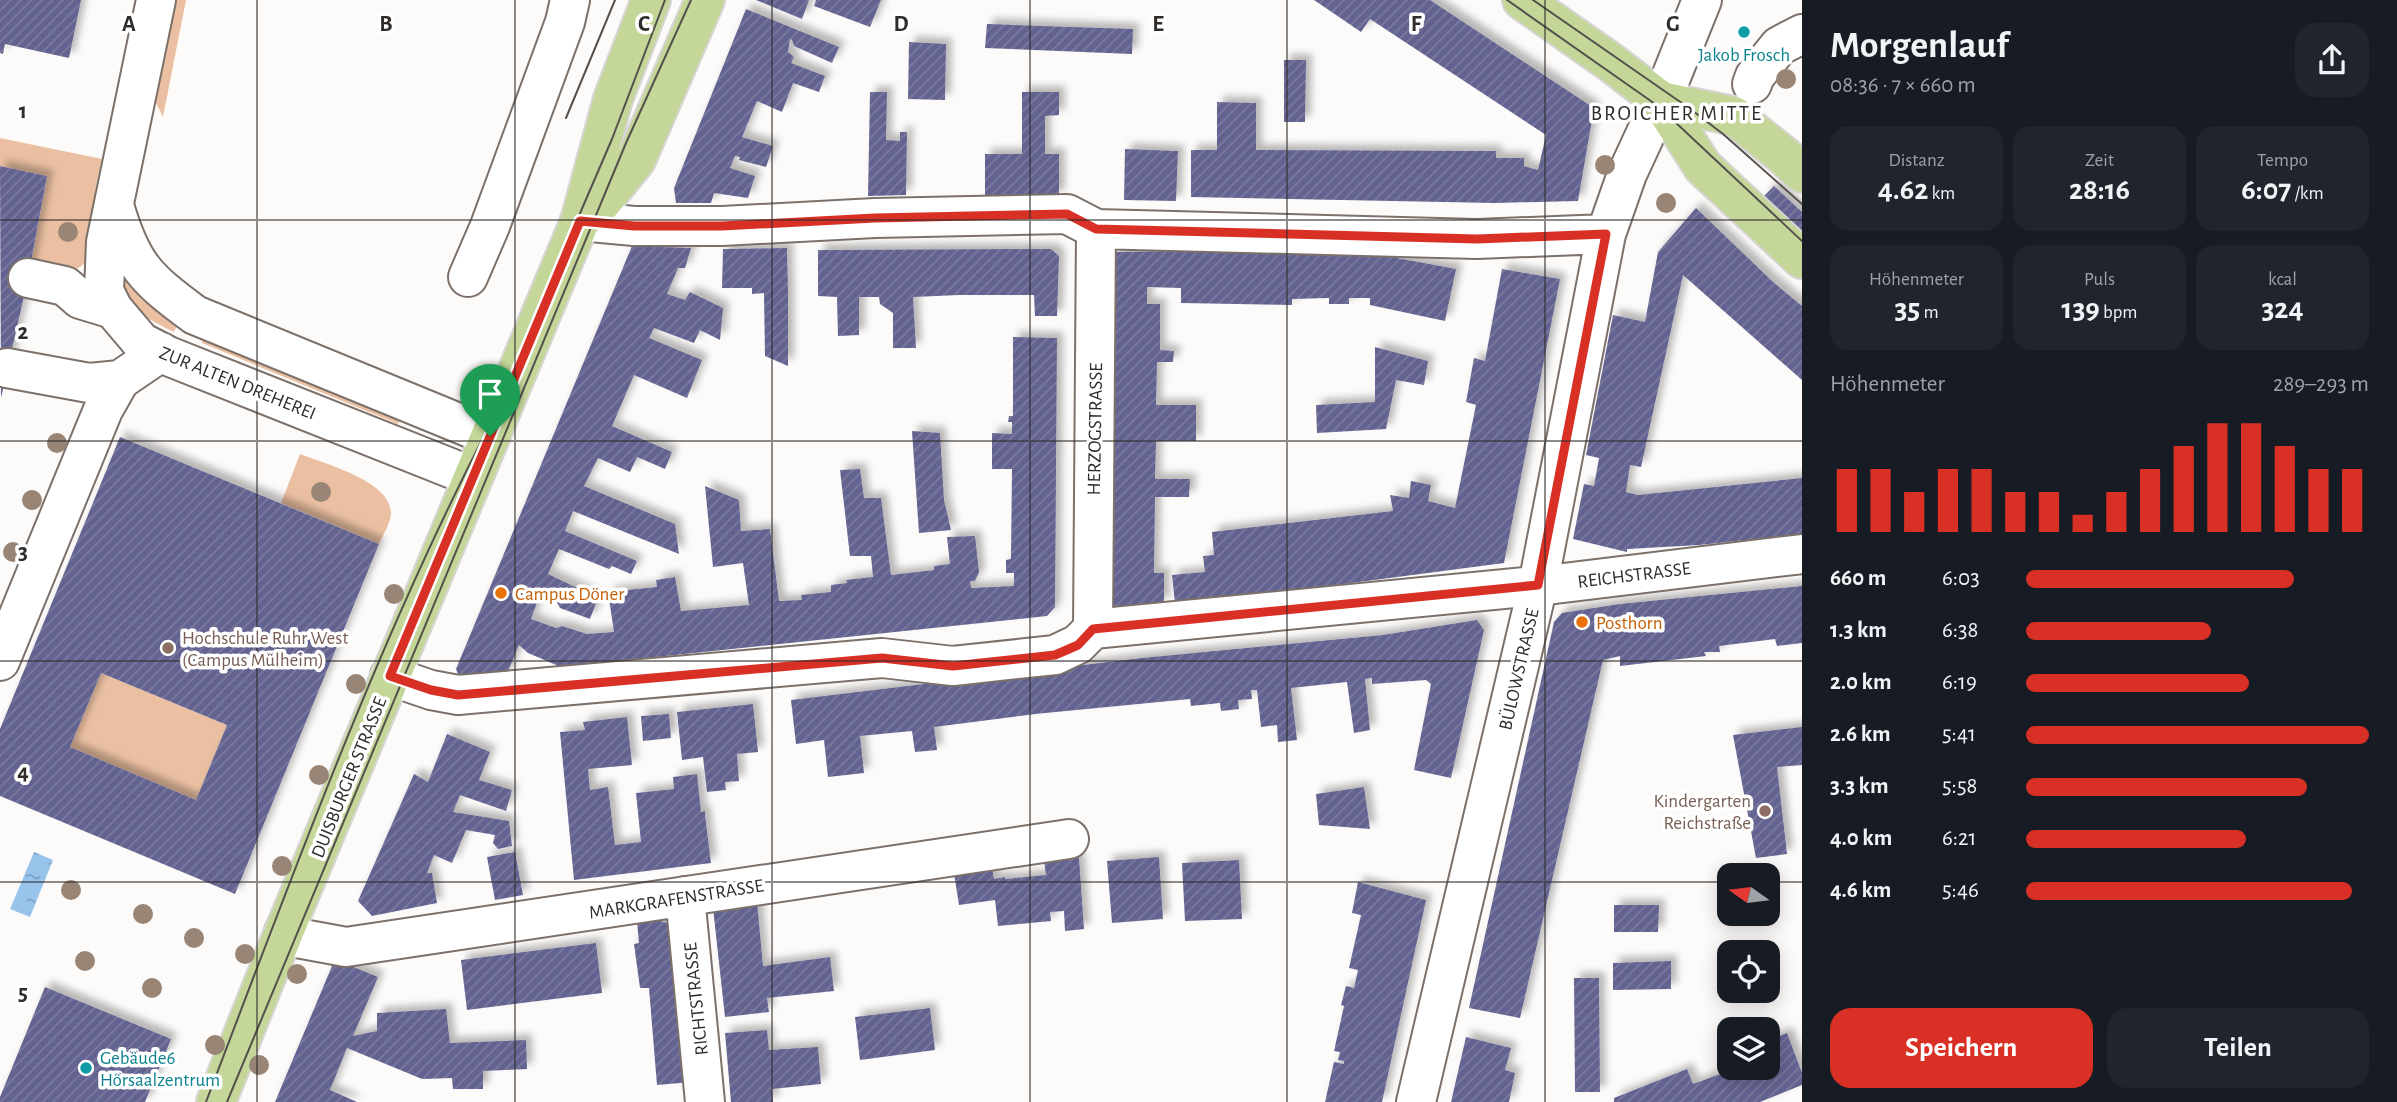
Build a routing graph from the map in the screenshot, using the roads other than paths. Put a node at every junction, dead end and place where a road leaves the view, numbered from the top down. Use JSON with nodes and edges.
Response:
{"nodes":[{"id":1,"x":156,"y":0,"type":"edge"},
{"id":2,"x":570,"y":0,"type":"edge"},
{"id":3,"x":651,"y":0,"type":"edge"},
{"id":4,"x":705,"y":0,"type":"edge"},
{"id":5,"x":1522,"y":0,"type":"edge"},
{"id":6,"x":1702,"y":0,"type":"edge"},
{"id":7,"x":1802,"y":34,"type":"edge"},
{"id":8,"x":1752,"y":84,"type":"dead end"},
{"id":9,"x":1661,"y":101,"type":"junction"},
{"id":10,"x":1802,"y":173,"type":"edge"},
{"id":11,"x":113,"y":203,"type":"junction"},
{"id":12,"x":580,"y":221,"type":"junction"},
{"id":13,"x":1096,"y":229,"type":"junction"},
{"id":14,"x":1606,"y":234,"type":"junction"},
{"id":15,"x":1802,"y":259,"type":"edge"},
{"id":16,"x":468,"y":277,"type":"dead end"},
{"id":17,"x":26,"y":287,"type":"dead end"},
{"id":18,"x":97,"y":304,"type":"junction"},
{"id":19,"x":162,"y":352,"type":"junction"},
{"id":20,"x":7,"y":368,"type":"dead end"},
{"id":21,"x":120,"y":380,"type":"junction"},
{"id":22,"x":490,"y":436,"type":"junction"},
{"id":23,"x":473,"y":477,"type":"junction"},
{"id":24,"x":1802,"y":554,"type":"edge"},
{"id":25,"x":1538,"y":585,"type":"junction"},
{"id":26,"x":1093,"y":629,"type":"junction"},
{"id":27,"x":0,"y":661,"type":"edge"},
{"id":28,"x":390,"y":676,"type":"junction"},
{"id":29,"x":1069,"y":839,"type":"dead end"},
{"id":30,"x":685,"y":896,"type":"junction"},
{"id":31,"x":284,"y":932,"type":"junction"},
{"id":32,"x":216,"y":1102,"type":"edge"},
{"id":33,"x":705,"y":1102,"type":"edge"},
{"id":34,"x":1416,"y":1102,"type":"edge"}],
"edges":[{"from":1,"to":11,"type":"street","name":"ZUR ALTEN DREHEREI"},
{"from":2,"to":16,"type":"street"},
{"from":3,"to":12,"type":"main road","name":"DUISBURGER STRASSE"},
{"from":4,"to":12,"type":"main road","name":"DUISBURGER STRASSE"},
{"from":5,"to":9,"type":"main road"},
{"from":6,"to":9,"type":"street","name":"BÜLOWSTRASSE"},
{"from":7,"to":8,"type":"street"},
{"from":9,"to":10,"type":"main road"},
{"from":9,"to":14,"type":"street","name":"BÜLOWSTRASSE"},
{"from":9,"to":15,"type":"main road"},
{"from":11,"to":18,"type":"street","name":"ZUR ALTEN DREHEREI"},
{"from":11,"to":22,"type":"street"},
{"from":12,"to":13,"type":"street"},
{"from":12,"to":22,"type":"main road","name":"DUISBURGER STRASSE"},
{"from":13,"to":14,"type":"street"},
{"from":13,"to":26,"type":"street","name":"HERZOGSTRASSE"},
{"from":14,"to":25,"type":"street","name":"BÜLOWSTRASSE"},
{"from":17,"to":18,"type":"street"},
{"from":18,"to":19,"type":"street","name":"ZUR ALTEN DREHEREI"},
{"from":19,"to":21,"type":"street"},
{"from":19,"to":23,"type":"street","name":"ZUR ALTEN DREHEREI"},
{"from":20,"to":21,"type":"street"},
{"from":21,"to":27,"type":"street"},
{"from":22,"to":23,"type":"main road","name":"DUISBURGER STRASSE"},
{"from":23,"to":28,"type":"main road","name":"DUISBURGER STRASSE"},
{"from":24,"to":25,"type":"street","name":"REICHSTRASSE"},
{"from":25,"to":26,"type":"street","name":"REICHSTRASSE"},
{"from":25,"to":34,"type":"street","name":"BÜLOWSTRASSE"},
{"from":26,"to":28,"type":"street"},
{"from":28,"to":31,"type":"main road","name":"DUISBURGER STRASSE"},
{"from":29,"to":30,"type":"street","name":"MARKGRAFENSTRASSE"},
{"from":30,"to":31,"type":"street","name":"MARKGRAFENSTRASSE"},
{"from":30,"to":33,"type":"street","name":"RICHTSTRASSE"},
{"from":31,"to":32,"type":"main road","name":"DUISBURGER STRASSE"}]}
